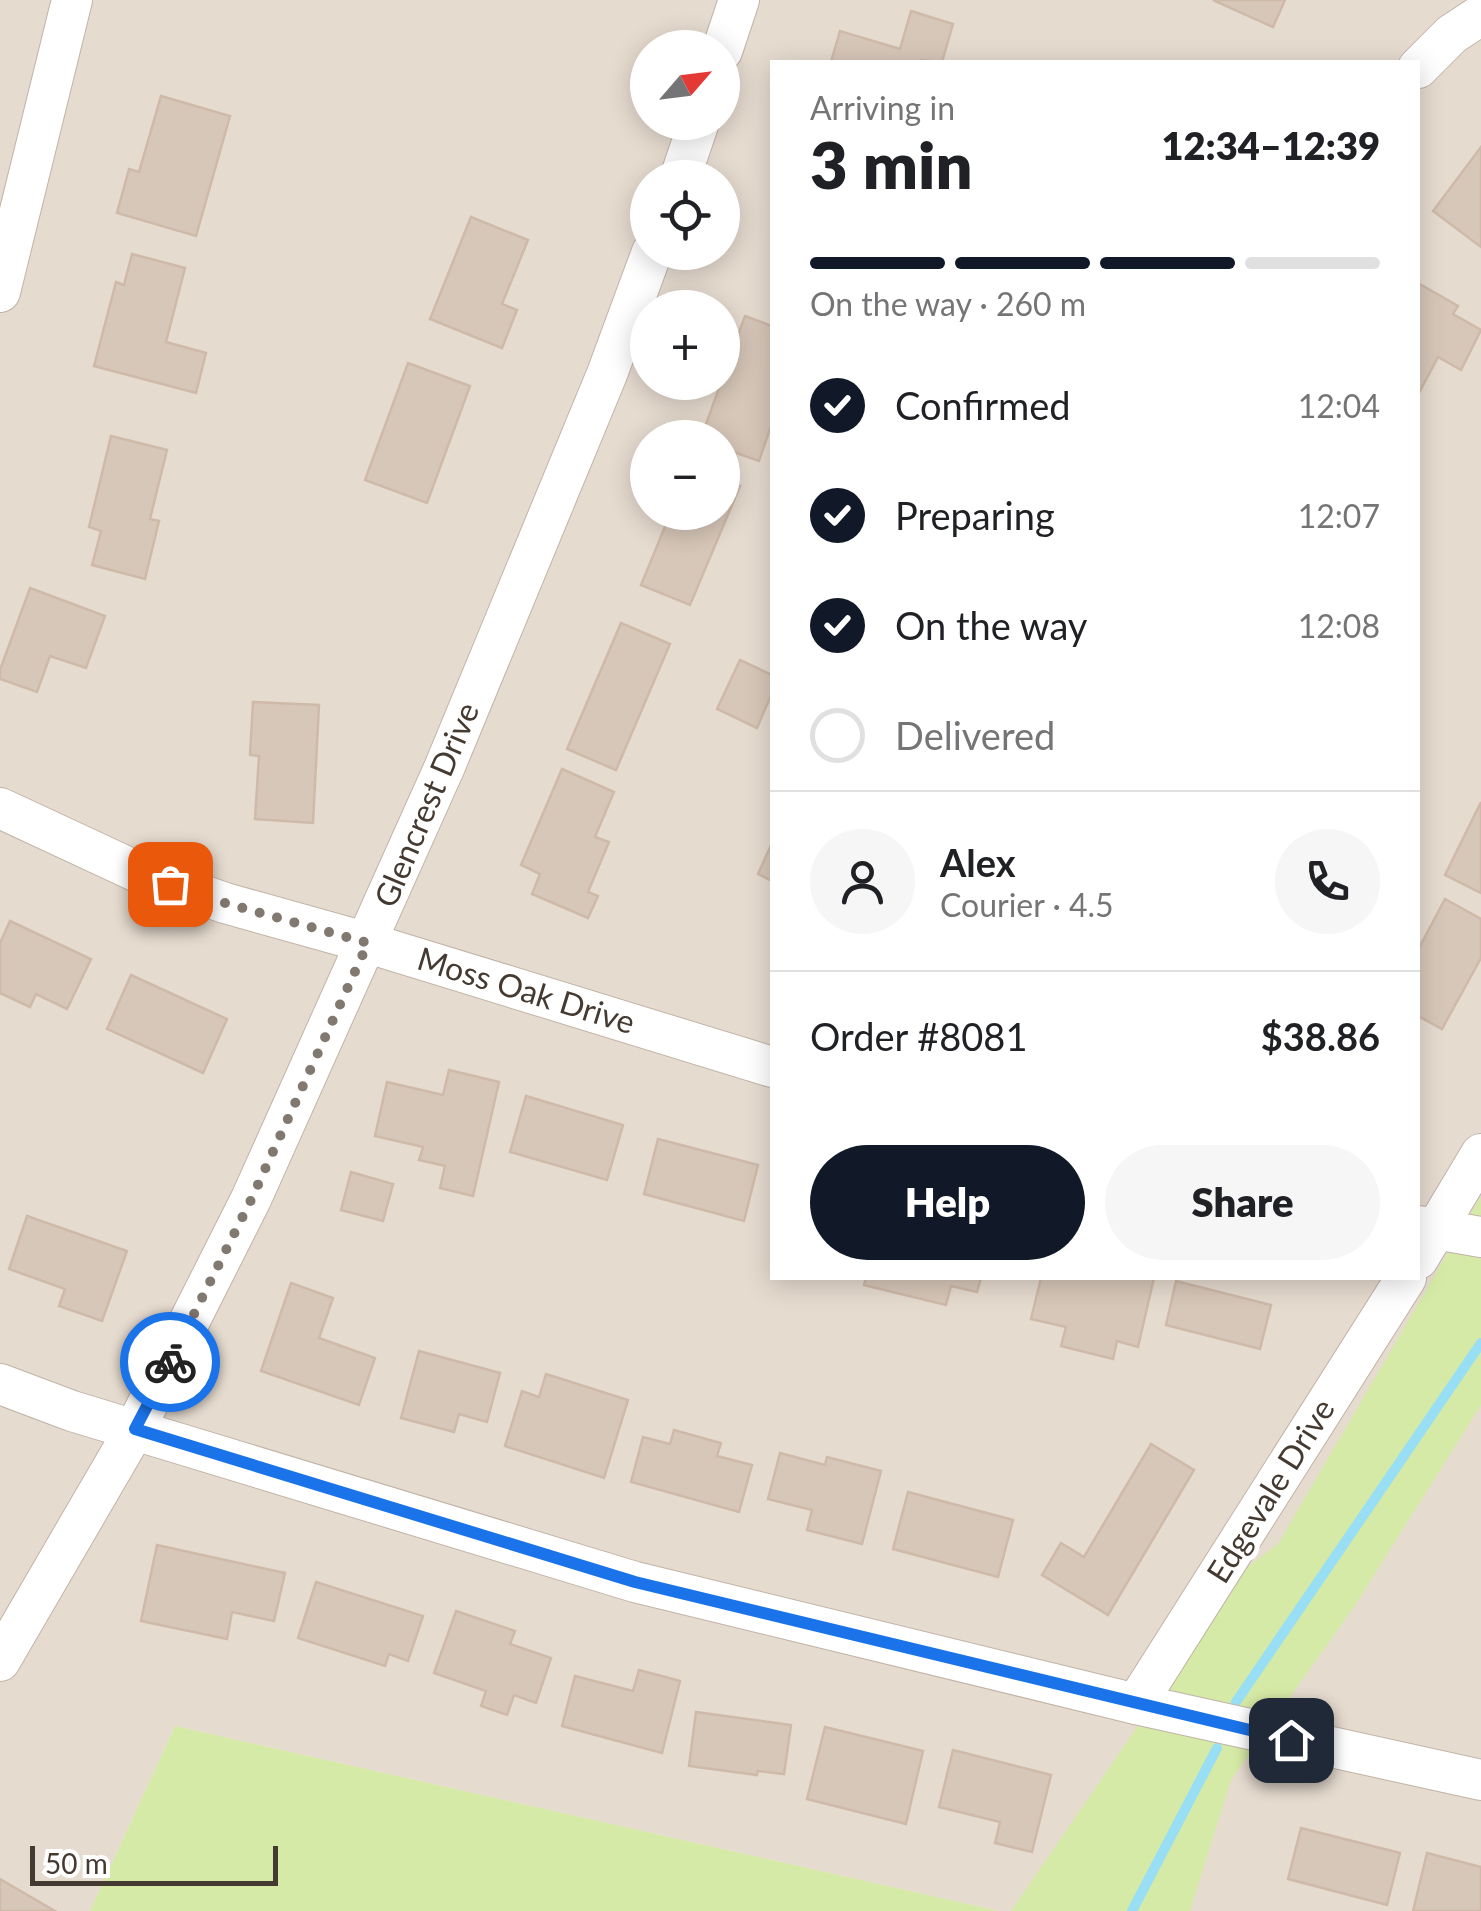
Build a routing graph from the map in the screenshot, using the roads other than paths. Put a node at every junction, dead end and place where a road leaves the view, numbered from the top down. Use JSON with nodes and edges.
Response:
{"nodes":[{"id":1,"x":72,"y":0,"type":"edge"},
{"id":2,"x":739,"y":0,"type":"edge"},
{"id":3,"x":1481,"y":15,"type":"edge"},
{"id":4,"x":729,"y":30,"type":"edge"},
{"id":5,"x":1420,"y":66,"type":"edge"},
{"id":6,"x":14,"y":176,"type":"edge"},
{"id":7,"x":645,"y":270,"type":"edge"},
{"id":8,"x":0,"y":292,"type":"edge"},
{"id":9,"x":0,"y":808,"type":"edge"},
{"id":10,"x":368,"y":943,"type":"junction"},
{"id":11,"x":770,"y":1065,"type":"edge"},
{"id":12,"x":1481,"y":1154,"type":"edge"},
{"id":13,"x":1424,"y":1238,"type":"edge"},
{"id":14,"x":1481,"y":1238,"type":"edge"},
{"id":15,"x":1405,"y":1280,"type":"edge"},
{"id":16,"x":0,"y":1384,"type":"edge"},
{"id":17,"x":135,"y":1429,"type":"junction"},
{"id":18,"x":0,"y":1660,"type":"edge"},
{"id":19,"x":1136,"y":1704,"type":"junction"},
{"id":20,"x":1481,"y":1780,"type":"edge"}],
"edges":[{"from":1,"to":6,"type":"street"},
{"from":2,"to":4,"type":"street"},
{"from":3,"to":5,"type":"street"},
{"from":6,"to":8,"type":"street"},
{"from":7,"to":10,"type":"street","name":"Glencrest Drive"},
{"from":9,"to":10,"type":"street","name":"Moss Oak Drive"},
{"from":10,"to":11,"type":"street","name":"Moss Oak Drive"},
{"from":10,"to":17,"type":"street","name":"Glencrest Drive"},
{"from":12,"to":13,"type":"street"},
{"from":13,"to":14,"type":"street"},
{"from":15,"to":19,"type":"street","name":"Edgevale Drive"},
{"from":16,"to":17,"type":"street"},
{"from":17,"to":18,"type":"street","name":"Glencrest Drive"},
{"from":17,"to":19,"type":"street"},
{"from":19,"to":20,"type":"street"}]}
